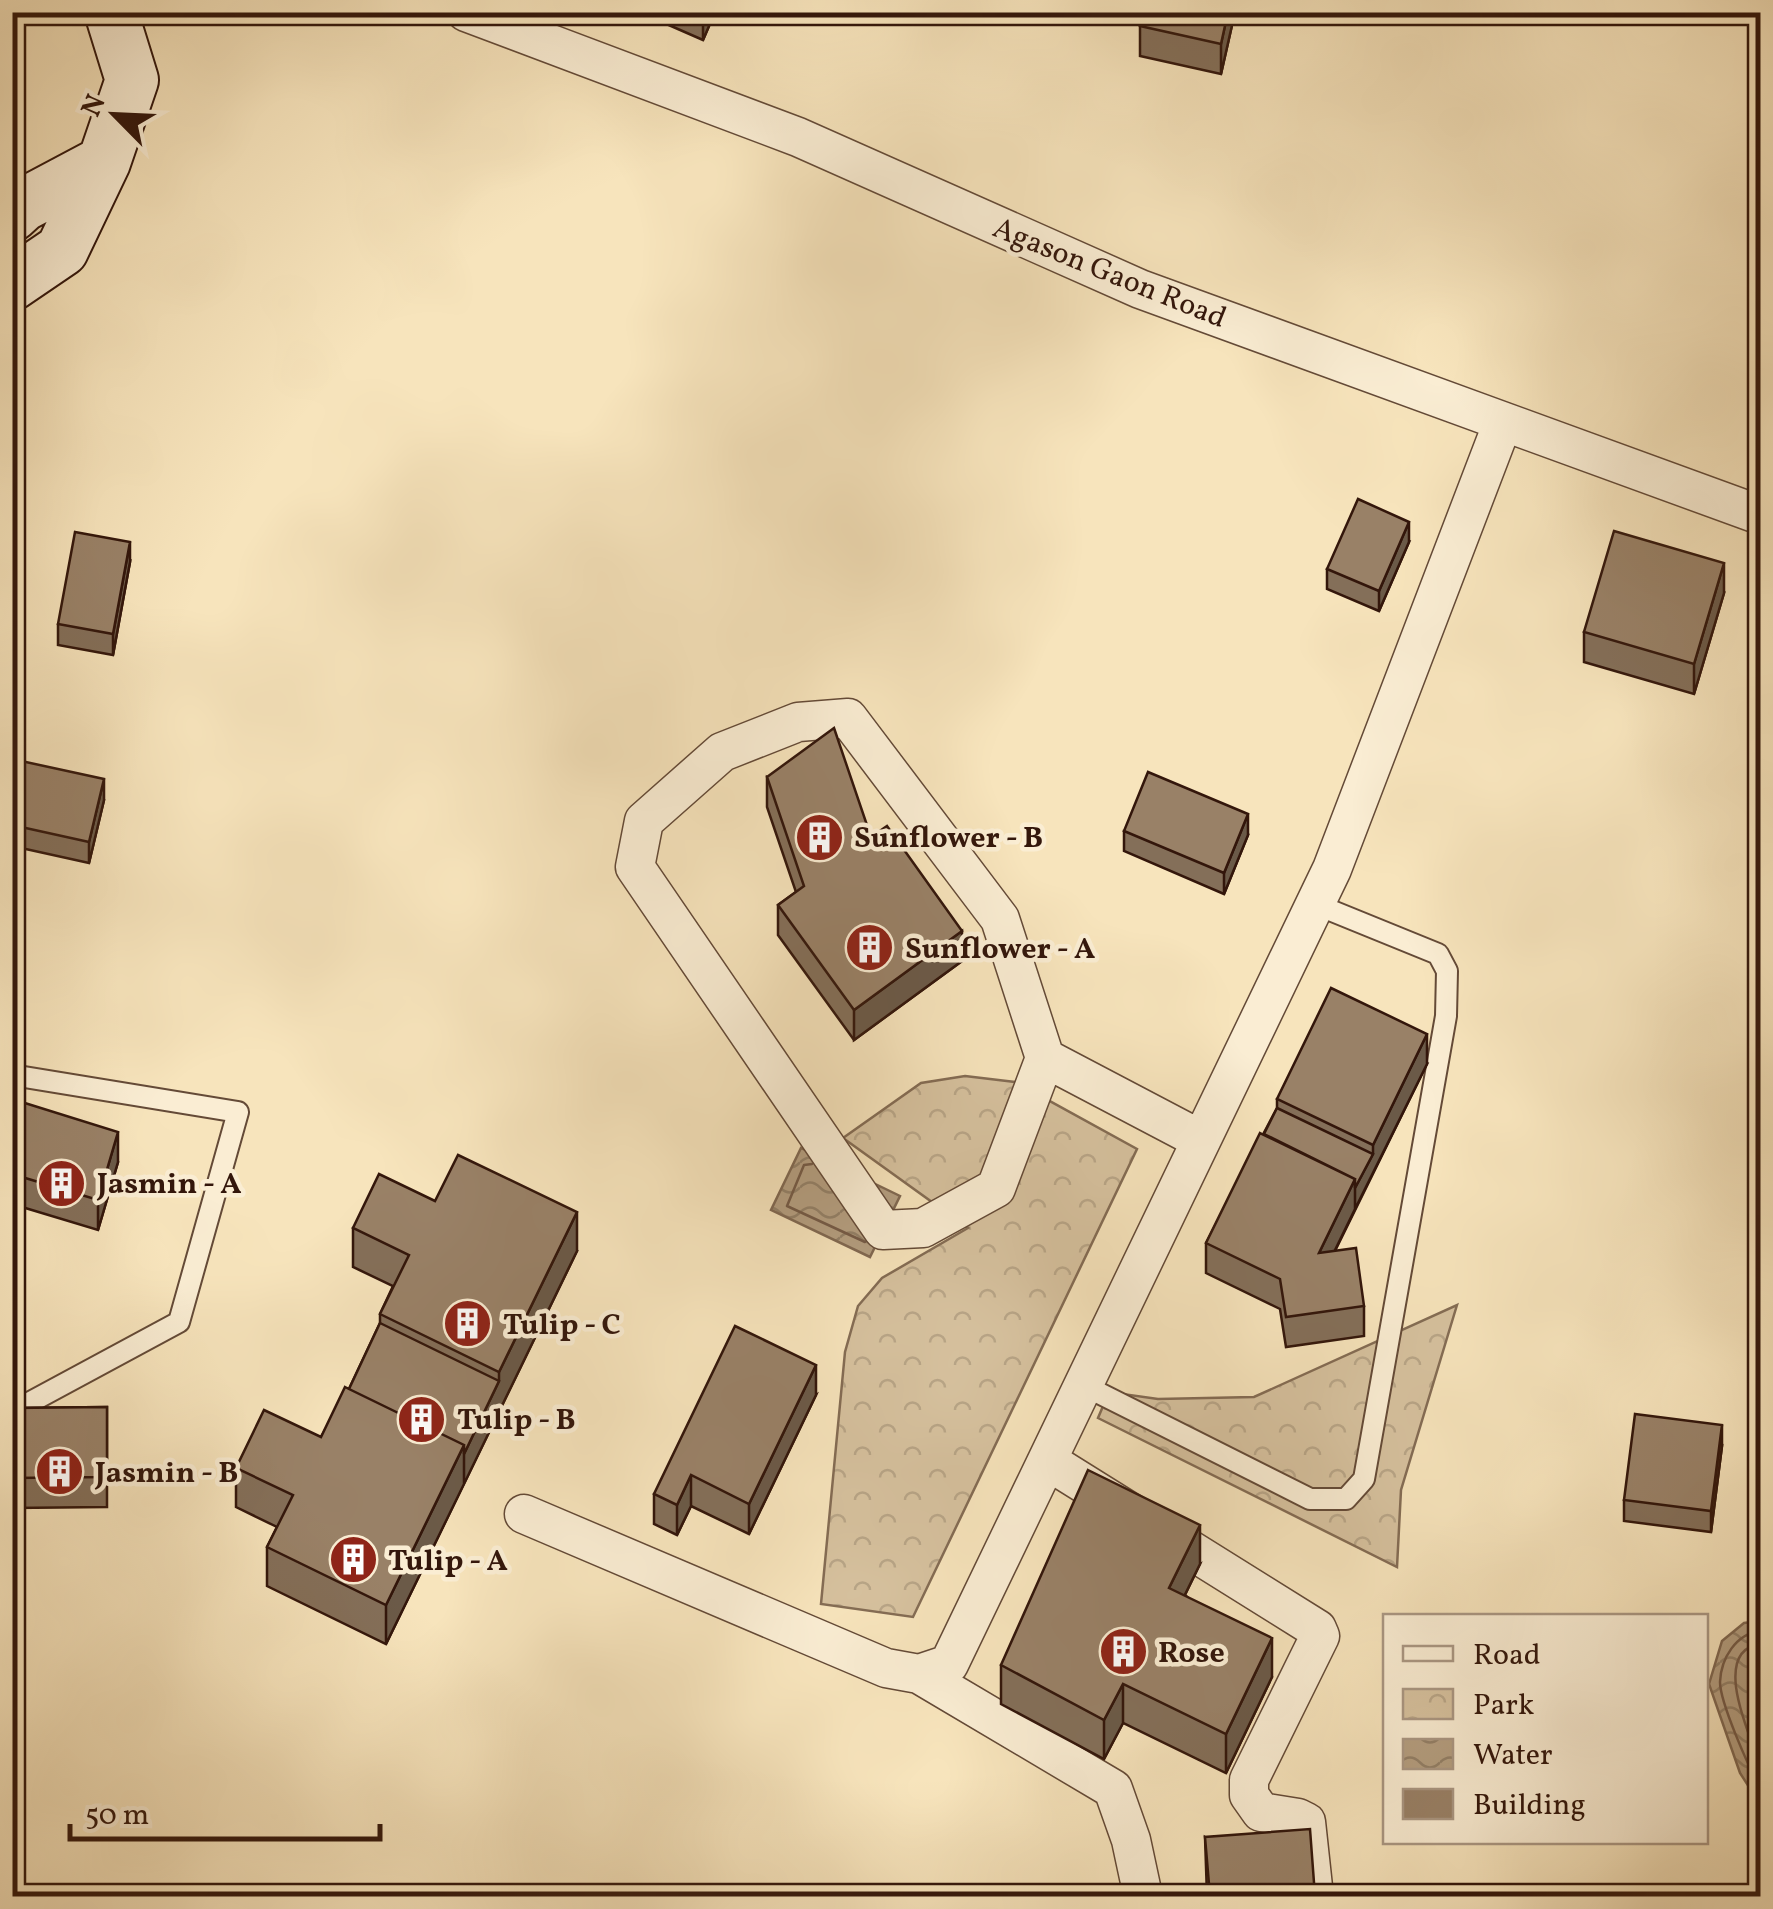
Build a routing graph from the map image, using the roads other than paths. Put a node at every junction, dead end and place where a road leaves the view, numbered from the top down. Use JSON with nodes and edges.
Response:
{"nodes":[{"id":1,"x":112,"y":12,"type":"edge"},
{"id":2,"x":466,"y":12,"type":"edge"},
{"id":3,"x":104,"y":162,"type":"junction"},
{"id":4,"x":12,"y":215,"type":"edge"},
{"id":5,"x":12,"y":284,"type":"edge"},
{"id":6,"x":1503,"y":422,"type":"junction"},
{"id":7,"x":1760,"y":515,"type":"edge"},
{"id":8,"x":1314,"y":904,"type":"junction"},
{"id":9,"x":1044,"y":1058,"type":"junction"},
{"id":10,"x":12,"y":1075,"type":"edge"},
{"id":11,"x":1202,"y":1140,"type":"junction"},
{"id":12,"x":1083,"y":1385,"type":"junction"},
{"id":13,"x":12,"y":1412,"type":"edge"},
{"id":14,"x":1048,"y":1461,"type":"junction"},
{"id":15,"x":524,"y":1514,"type":"dead end"},
{"id":16,"x":919,"y":1674,"type":"junction"},
{"id":17,"x":1143,"y":1896,"type":"edge"},
{"id":18,"x":1314,"y":1896,"type":"edge"}],
"edges":[{"from":1,"to":3,"type":"street"},
{"from":2,"to":6,"type":"street","name":"Agason Gaon Road"},
{"from":3,"to":4,"type":"street"},
{"from":3,"to":5,"type":"street"},
{"from":6,"to":7,"type":"street","name":"Agason Gaon Road"},
{"from":6,"to":8,"type":"street"},
{"from":8,"to":11,"type":"street"},
{"from":8,"to":12,"type":"lane"},
{"from":9,"to":9,"type":"street"},
{"from":9,"to":11,"type":"street"},
{"from":10,"to":13,"type":"lane"},
{"from":11,"to":12,"type":"street"},
{"from":12,"to":14,"type":"street"},
{"from":14,"to":16,"type":"street"},
{"from":14,"to":18,"type":"street"},
{"from":15,"to":16,"type":"street"},
{"from":16,"to":17,"type":"street"}]}
